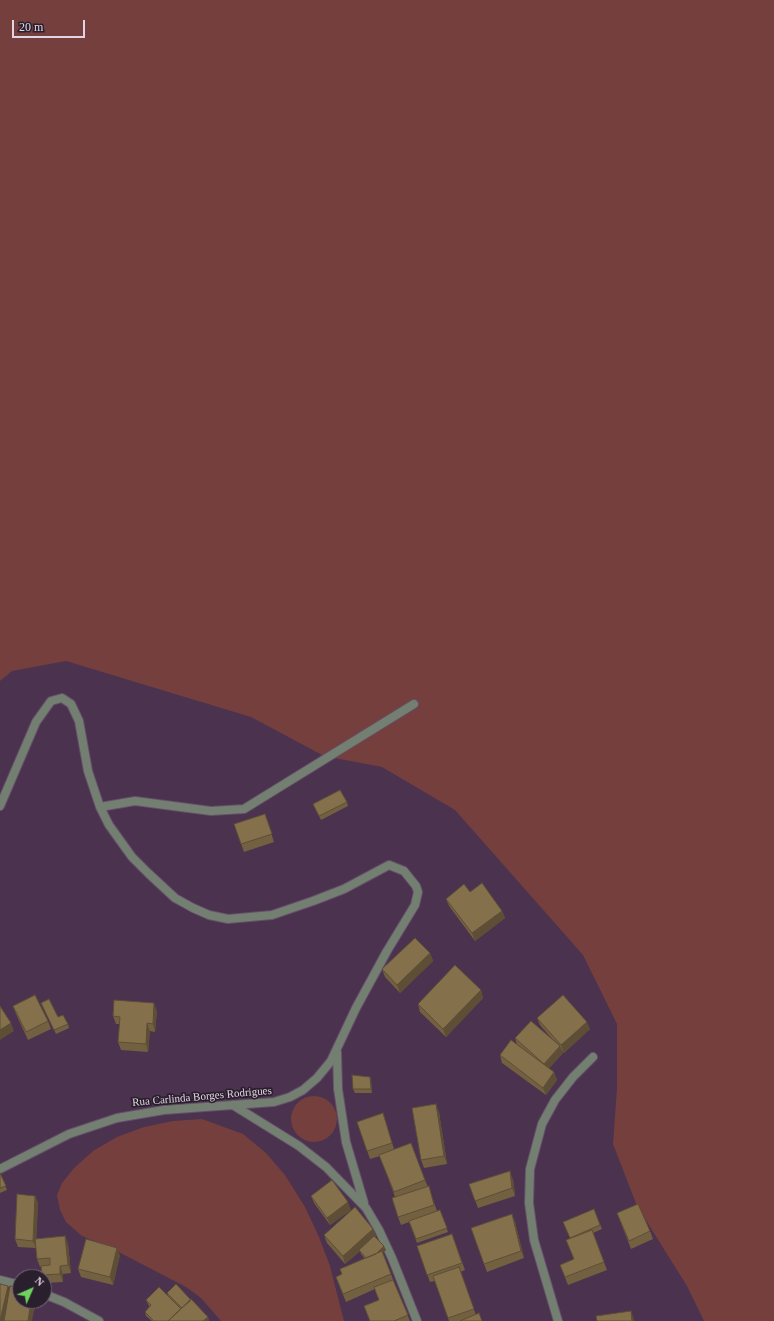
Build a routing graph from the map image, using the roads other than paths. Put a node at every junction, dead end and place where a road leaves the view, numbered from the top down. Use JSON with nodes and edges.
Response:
{"nodes":[{"id":1,"x":414,"y":704,"type":"dead end"},
{"id":2,"x":0,"y":806,"type":"edge"},
{"id":3,"x":100,"y":807,"type":"junction"},
{"id":4,"x":337,"y":1051,"type":"junction"},
{"id":5,"x":593,"y":1057,"type":"dead end"},
{"id":6,"x":233,"y":1105,"type":"junction"},
{"id":7,"x":0,"y":1169,"type":"edge"},
{"id":8,"x":366,"y":1208,"type":"junction"},
{"id":9,"x":0,"y":1280,"type":"edge"},
{"id":10,"x":12,"y":1283,"type":"edge"},
{"id":11,"x":52,"y":1297,"type":"edge"},
{"id":12,"x":99,"y":1321,"type":"edge"},
{"id":13,"x":417,"y":1321,"type":"edge"},
{"id":14,"x":558,"y":1321,"type":"edge"}],
"edges":[{"from":1,"to":3,"type":"street"},
{"from":2,"to":3,"type":"street","name":"Rua Carlinda Borges Rodrigues"},
{"from":3,"to":4,"type":"street","name":"Rua Carlinda Borges Rodrigues"},
{"from":4,"to":6,"type":"street","name":"Rua Carlinda Borges Rodrigues"},
{"from":4,"to":8,"type":"street"},
{"from":5,"to":14,"type":"street"},
{"from":6,"to":7,"type":"street","name":"Rua Carlinda Borges Rodrigues"},
{"from":6,"to":8,"type":"street"},
{"from":8,"to":13,"type":"street"},
{"from":9,"to":10,"type":"street"},
{"from":11,"to":12,"type":"street"}]}
